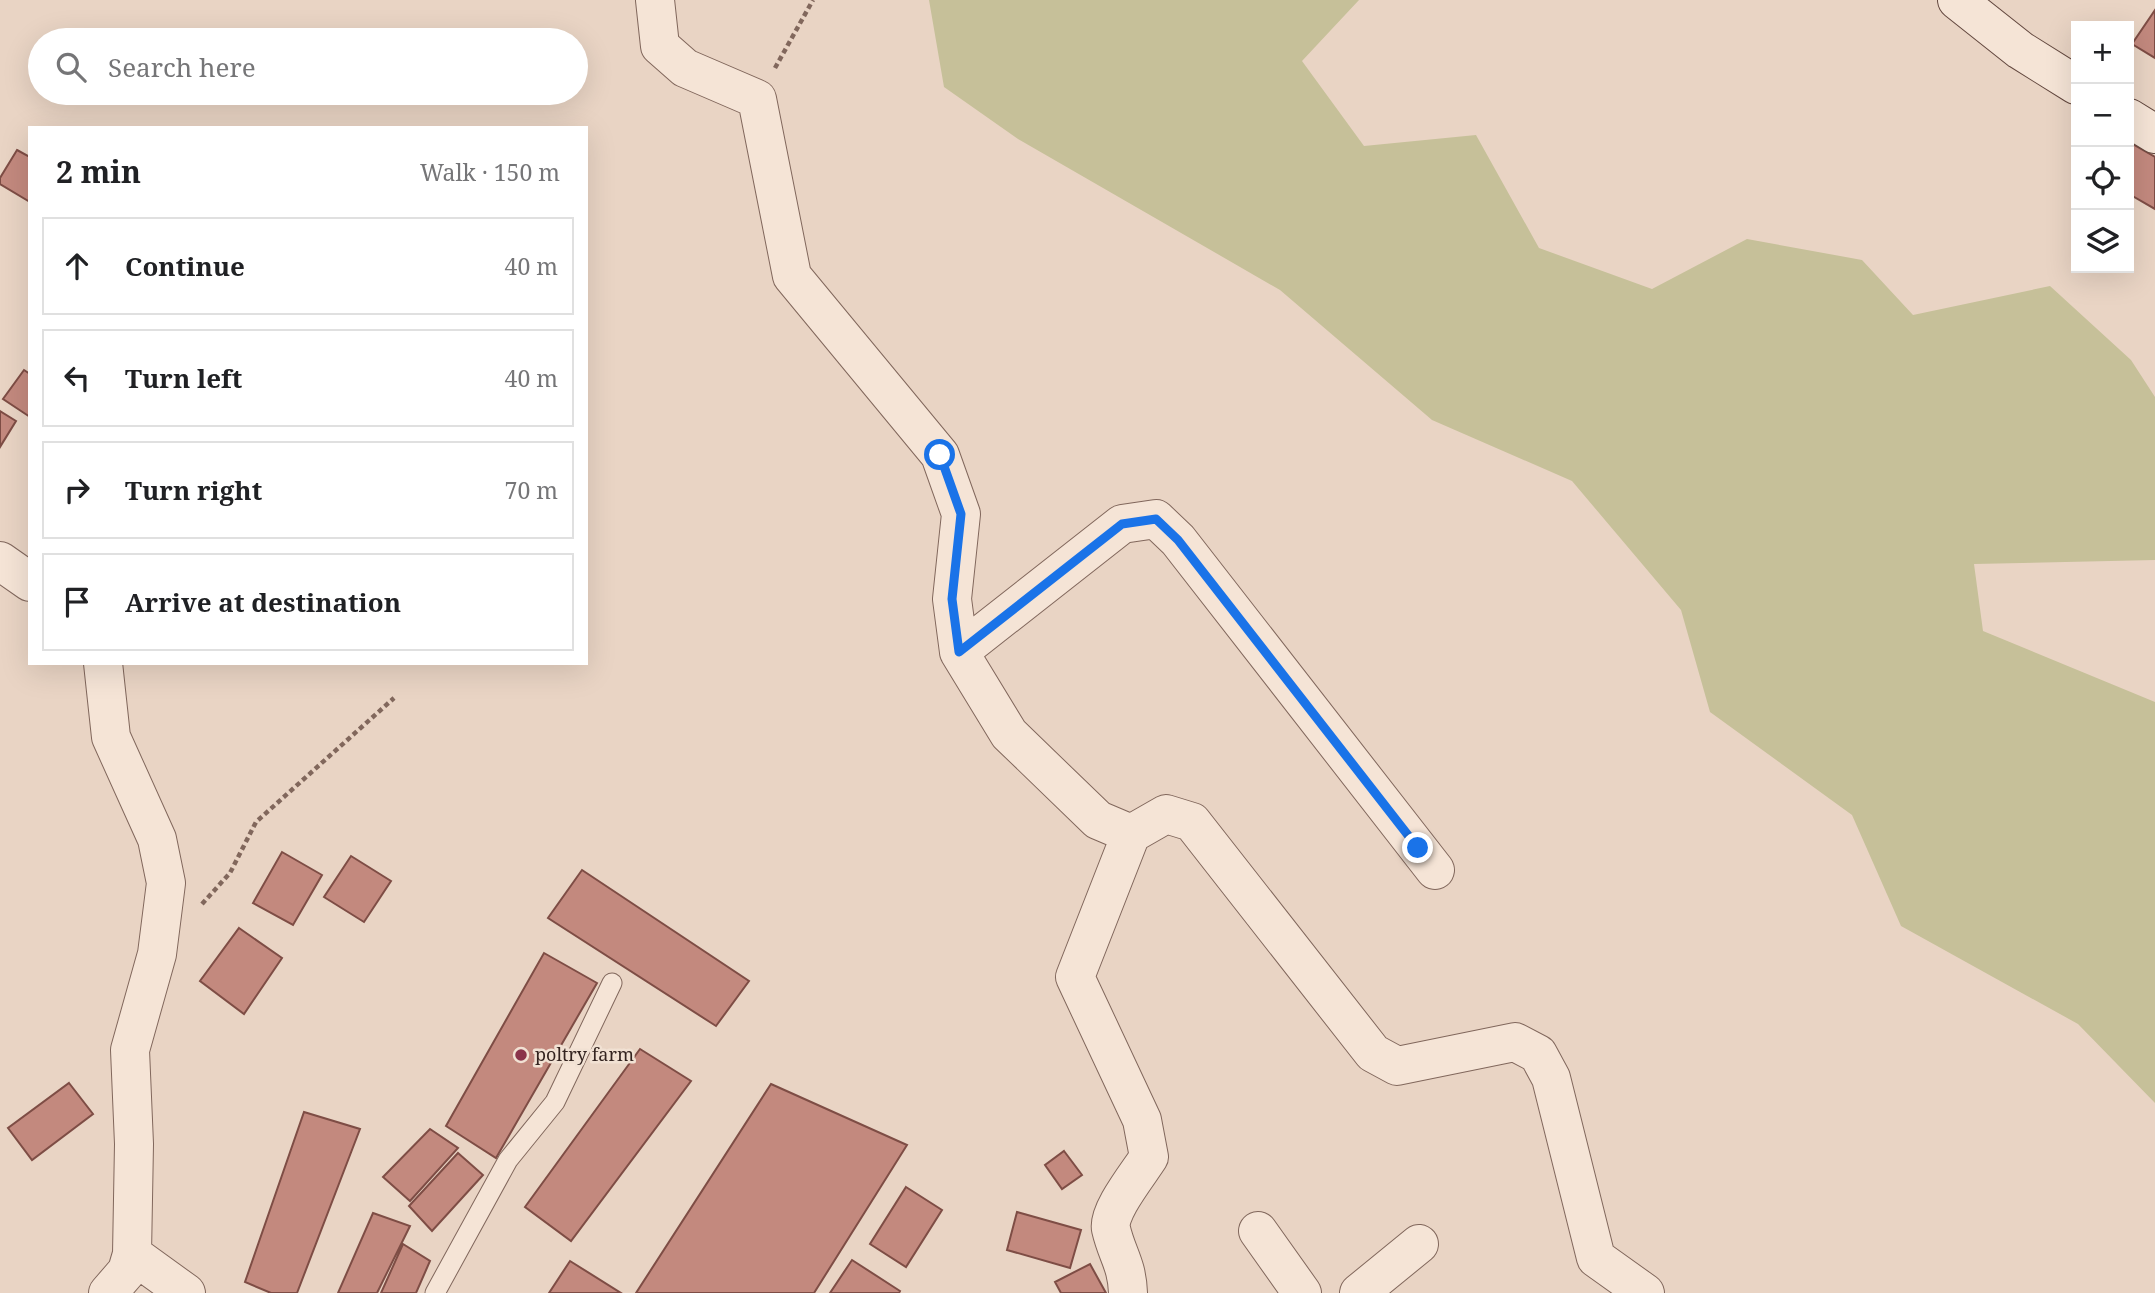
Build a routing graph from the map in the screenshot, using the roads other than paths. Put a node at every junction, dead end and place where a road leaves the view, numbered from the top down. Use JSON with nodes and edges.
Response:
{"nodes":[{"id":1,"x":655,"y":0,"type":"edge"},
{"id":2,"x":1957,"y":0,"type":"edge"},
{"id":3,"x":2074,"y":84,"type":"edge"},
{"id":4,"x":2134,"y":121,"type":"edge"},
{"id":5,"x":2155,"y":134,"type":"edge"},
{"id":6,"x":0,"y":561,"type":"edge"},
{"id":7,"x":28,"y":581,"type":"edge"},
{"id":8,"x":959,"y":652,"type":"junction"},
{"id":9,"x":103,"y":665,"type":"edge"},
{"id":10,"x":1131,"y":834,"type":"junction"},
{"id":11,"x":1435,"y":870,"type":"dead end"},
{"id":12,"x":612,"y":983,"type":"dead end"},
{"id":13,"x":1258,"y":1231,"type":"dead end"},
{"id":14,"x":1419,"y":1244,"type":"dead end"},
{"id":15,"x":132,"y":1254,"type":"junction"},
{"id":16,"x":108,"y":1293,"type":"edge"},
{"id":17,"x":186,"y":1293,"type":"edge"},
{"id":18,"x":435,"y":1293,"type":"edge"},
{"id":19,"x":1128,"y":1293,"type":"edge"},
{"id":20,"x":1302,"y":1293,"type":"edge"},
{"id":21,"x":1359,"y":1293,"type":"edge"},
{"id":22,"x":1645,"y":1293,"type":"edge"}],
"edges":[{"from":1,"to":8,"type":"street"},
{"from":2,"to":3,"type":"street"},
{"from":4,"to":5,"type":"street"},
{"from":6,"to":7,"type":"street"},
{"from":8,"to":10,"type":"street"},
{"from":8,"to":11,"type":"street"},
{"from":9,"to":15,"type":"street"},
{"from":10,"to":19,"type":"street"},
{"from":10,"to":22,"type":"street"},
{"from":12,"to":18,"type":"lane"},
{"from":13,"to":20,"type":"street"},
{"from":14,"to":21,"type":"street"},
{"from":15,"to":16,"type":"street"},
{"from":15,"to":17,"type":"street"}]}
